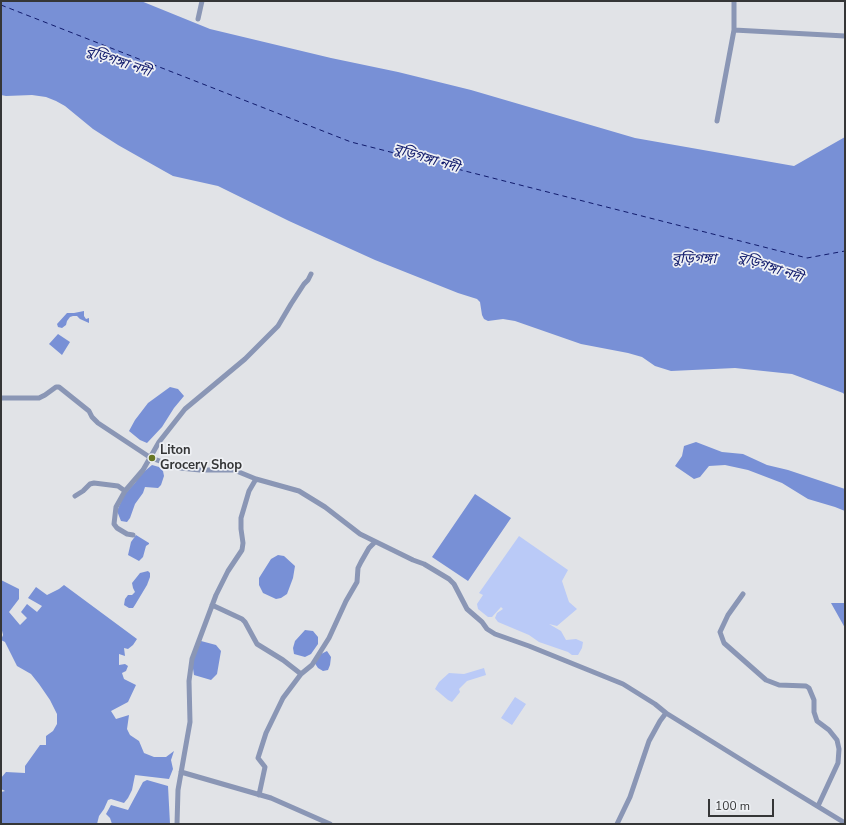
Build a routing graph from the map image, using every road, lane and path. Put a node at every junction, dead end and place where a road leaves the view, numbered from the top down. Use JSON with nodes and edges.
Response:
{"nodes":[{"id":1,"x":202,"y":1,"type":"edge"},
{"id":2,"x":734,"y":1,"type":"edge"},
{"id":3,"x":198,"y":19,"type":"dead end"},
{"id":4,"x":734,"y":30,"type":"junction"},
{"id":5,"x":845,"y":36,"type":"edge"},
{"id":6,"x":717,"y":121,"type":"dead end"},
{"id":7,"x":311,"y":274,"type":"dead end"},
{"id":8,"x":1,"y":398,"type":"edge"},
{"id":9,"x":151,"y":458,"type":"junction"},
{"id":10,"x":256,"y":479,"type":"junction"},
{"id":11,"x":125,"y":490,"type":"junction"},
{"id":12,"x":75,"y":496,"type":"dead end"},
{"id":13,"x":133,"y":535,"type":"dead end"},
{"id":14,"x":374,"y":542,"type":"junction"},
{"id":15,"x":743,"y":594,"type":"dead end"},
{"id":16,"x":212,"y":606,"type":"junction"},
{"id":17,"x":301,"y":674,"type":"junction"},
{"id":18,"x":666,"y":713,"type":"junction"},
{"id":19,"x":181,"y":772,"type":"junction"},
{"id":20,"x":259,"y":794,"type":"junction"},
{"id":21,"x":818,"y":806,"type":"junction"},
{"id":22,"x":845,"y":823,"type":"edge"},
{"id":23,"x":177,"y":824,"type":"edge"},
{"id":24,"x":330,"y":824,"type":"edge"},
{"id":25,"x":617,"y":824,"type":"edge"}],
"edges":[{"from":1,"to":3,"type":"street"},
{"from":2,"to":4,"type":"street"},
{"from":4,"to":5,"type":"street"},
{"from":4,"to":6,"type":"street"},
{"from":7,"to":9,"type":"street"},
{"from":8,"to":9,"type":"street"},
{"from":9,"to":10,"type":"street"},
{"from":9,"to":11,"type":"street"},
{"from":10,"to":14,"type":"street"},
{"from":10,"to":16,"type":"street"},
{"from":11,"to":12,"type":"street"},
{"from":11,"to":13,"type":"street"},
{"from":14,"to":17,"type":"street"},
{"from":14,"to":18,"type":"street"},
{"from":15,"to":21,"type":"street"},
{"from":16,"to":17,"type":"street"},
{"from":16,"to":19,"type":"street"},
{"from":17,"to":20,"type":"street"},
{"from":18,"to":21,"type":"street"},
{"from":18,"to":25,"type":"street"},
{"from":19,"to":20,"type":"street"},
{"from":19,"to":23,"type":"street"},
{"from":20,"to":24,"type":"street"},
{"from":21,"to":22,"type":"street"}]}
